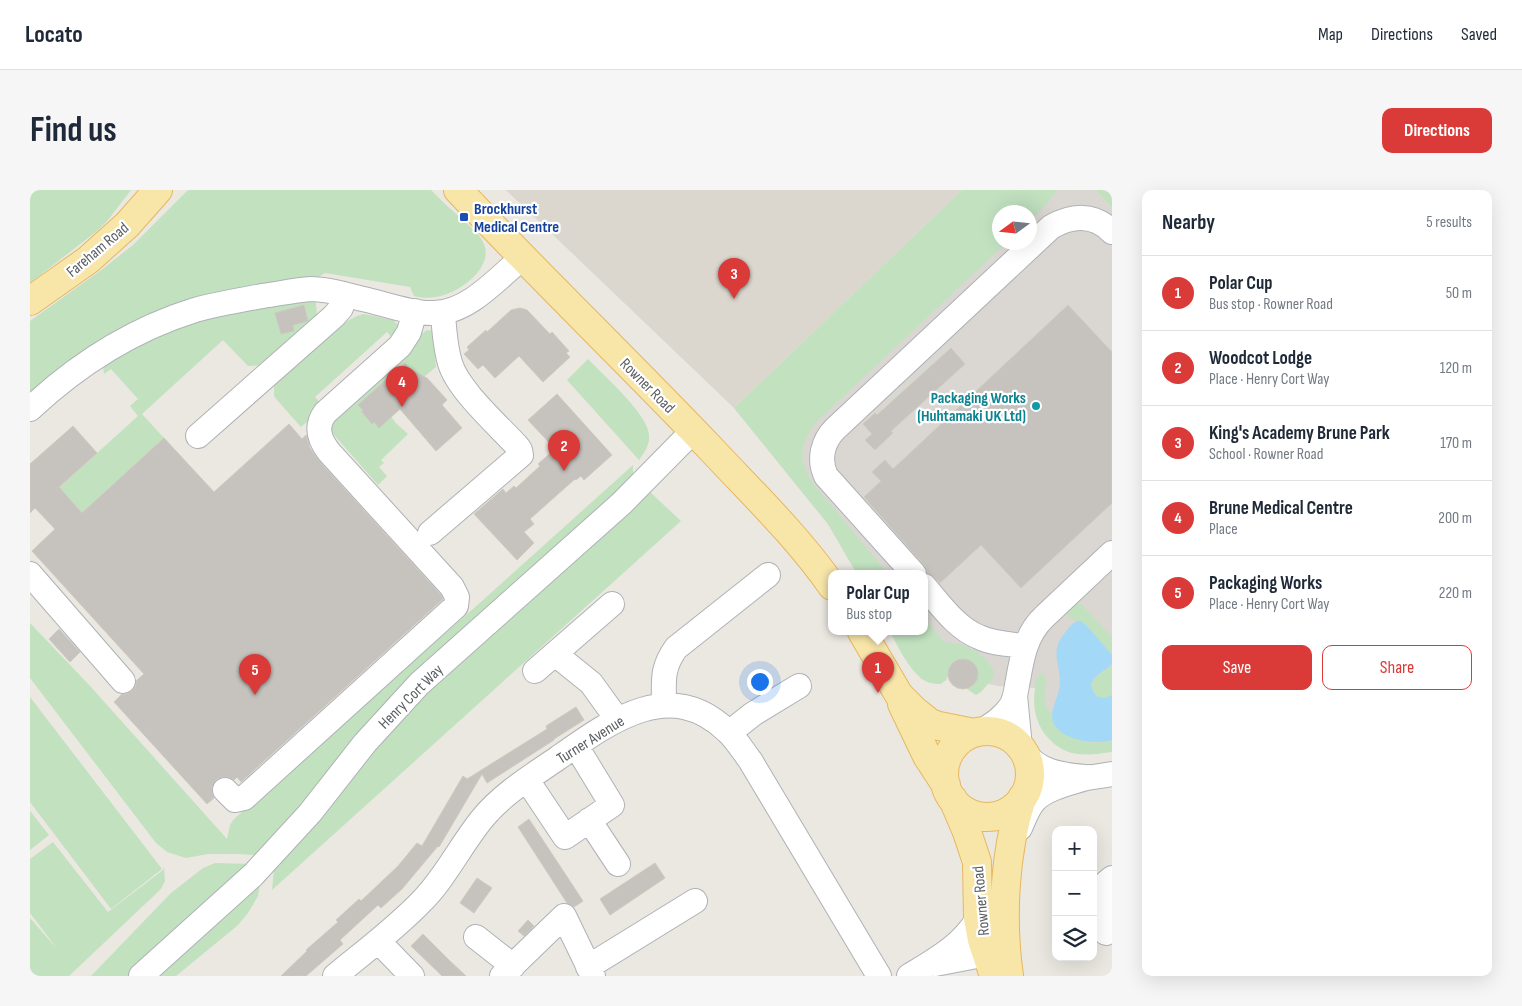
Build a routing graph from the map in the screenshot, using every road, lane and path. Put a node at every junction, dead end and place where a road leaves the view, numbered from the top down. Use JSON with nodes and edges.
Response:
{"nodes":[{"id":1,"x":458,"y":190,"type":"edge"},
{"id":2,"x":153,"y":194,"type":"edge"},
{"id":3,"x":1112,"y":232,"type":"edge"},
{"id":4,"x":522,"y":258,"type":"junction"},
{"id":5,"x":345,"y":295,"type":"junction"},
{"id":6,"x":30,"y":301,"type":"edge"},
{"id":7,"x":415,"y":311,"type":"junction"},
{"id":8,"x":443,"y":313,"type":"junction"},
{"id":9,"x":30,"y":408,"type":"edge"},
{"id":10,"x":693,"y":431,"type":"junction"},
{"id":11,"x":198,"y":436,"type":"dead end"},
{"id":12,"x":430,"y":533,"type":"dead end"},
{"id":13,"x":1112,"y":553,"type":"edge"},
{"id":14,"x":910,"y":570,"type":"edge"},
{"id":15,"x":30,"y":574,"type":"edge"},
{"id":16,"x":768,"y":575,"type":"dead end"},
{"id":17,"x":828,"y":580,"type":"edge"},
{"id":18,"x":928,"y":590,"type":"edge"},
{"id":19,"x":612,"y":604,"type":"dead end"},
{"id":20,"x":864,"y":635,"type":"edge"},
{"id":21,"x":1026,"y":646,"type":"junction"},
{"id":22,"x":555,"y":654,"type":"junction"},
{"id":23,"x":535,"y":671,"type":"dead end"},
{"id":24,"x":887,"y":674,"type":"junction"},
{"id":25,"x":124,"y":681,"type":"dead end"},
{"id":26,"x":799,"y":686,"type":"dead end"},
{"id":27,"x":1015,"y":696,"type":"junction"},
{"id":28,"x":664,"y":705,"type":"junction"},
{"id":29,"x":617,"y":719,"type":"junction"},
{"id":30,"x":978,"y":732,"type":"junction"},
{"id":31,"x":729,"y":733,"type":"junction"},
{"id":32,"x":576,"y":746,"type":"junction"},
{"id":33,"x":1022,"y":749,"type":"junction"},
{"id":34,"x":1112,"y":774,"type":"edge"},
{"id":35,"x":1089,"y":778,"type":"junction"},
{"id":36,"x":527,"y":780,"type":"junction"},
{"id":37,"x":225,"y":790,"type":"dead end"},
{"id":38,"x":949,"y":792,"type":"junction"},
{"id":39,"x":1021,"y":804,"type":"junction"},
{"id":40,"x":589,"y":820,"type":"junction"},
{"id":41,"x":618,"y":864,"type":"dead end"},
{"id":42,"x":1112,"y":878,"type":"edge"},
{"id":43,"x":1005,"y":885,"type":"junction"},
{"id":44,"x":695,"y":901,"type":"dead end"},
{"id":45,"x":978,"y":918,"type":"junction"},
{"id":46,"x":1106,"y":933,"type":"dead end"},
{"id":47,"x":476,"y":937,"type":"dead end"},
{"id":48,"x":378,"y":941,"type":"junction"},
{"id":49,"x":990,"y":965,"type":"edge"},
{"id":50,"x":508,"y":971,"type":"edge"},
{"id":51,"x":918,"y":971,"type":"edge"},
{"id":52,"x":591,"y":972,"type":"edge"},
{"id":53,"x":141,"y":976,"type":"edge"},
{"id":54,"x":336,"y":976,"type":"edge"},
{"id":55,"x":412,"y":976,"type":"edge"},
{"id":56,"x":879,"y":976,"type":"edge"},
{"id":57,"x":1009,"y":976,"type":"edge"}],
"edges":[{"from":1,"to":4,"type":"main road","name":"Rowner Road"},
{"from":2,"to":6,"type":"main road","name":"Fareham Road"},
{"from":3,"to":14,"type":"street"},
{"from":4,"to":8,"type":"street"},
{"from":4,"to":10,"type":"main road","name":"Rowner Road"},
{"from":5,"to":7,"type":"street"},
{"from":5,"to":9,"type":"street"},
{"from":5,"to":11,"type":"street"},
{"from":7,"to":8,"type":"street"},
{"from":7,"to":37,"type":"street"},
{"from":8,"to":12,"type":"street"},
{"from":10,"to":17,"type":"main road","name":"Rowner Road"},
{"from":10,"to":53,"type":"street","name":"Henry Cort Way"},
{"from":13,"to":21,"type":"street"},
{"from":15,"to":25,"type":"street"},
{"from":16,"to":28,"type":"street"},
{"from":18,"to":21,"type":"street"},
{"from":19,"to":22,"type":"street"},
{"from":20,"to":24,"type":"main road","name":"Rowner Road"},
{"from":21,"to":27,"type":"street"},
{"from":22,"to":23,"type":"street"},
{"from":22,"to":29,"type":"street"},
{"from":24,"to":30,"type":"main road","name":"Rowner Road"},
{"from":24,"to":38,"type":"main road","name":"Rowner Road"},
{"from":26,"to":31,"type":"street"},
{"from":27,"to":30,"type":"street"},
{"from":27,"to":33,"type":"street"},
{"from":28,"to":29,"type":"street","name":"Turner Avenue"},
{"from":28,"to":31,"type":"street","name":"Turner Avenue"},
{"from":29,"to":32,"type":"street","name":"Turner Avenue"},
{"from":30,"to":33,"type":"main road"},
{"from":30,"to":38,"type":"main road"},
{"from":31,"to":56,"type":"street","name":"Turner Avenue"},
{"from":32,"to":36,"type":"street","name":"Turner Avenue"},
{"from":32,"to":40,"type":"street"},
{"from":33,"to":35,"type":"street"},
{"from":33,"to":39,"type":"main road"},
{"from":34,"to":35,"type":"street"},
{"from":35,"to":39,"type":"street"},
{"from":35,"to":43,"type":"street"},
{"from":36,"to":40,"type":"street"},
{"from":36,"to":48,"type":"street","name":"Turner Avenue"},
{"from":38,"to":39,"type":"main road"},
{"from":38,"to":45,"type":"main road","name":"Rowner Road"},
{"from":39,"to":43,"type":"main road","name":"Rowner Road"},
{"from":39,"to":49,"type":"main road"},
{"from":40,"to":41,"type":"street"},
{"from":42,"to":46,"type":"street"},
{"from":43,"to":57,"type":"main road","name":"Rowner Road"},
{"from":44,"to":52,"type":"street"},
{"from":45,"to":49,"type":"main road","name":"Rowner Road"},
{"from":45,"to":51,"type":"street"},
{"from":47,"to":50,"type":"street"},
{"from":48,"to":54,"type":"street","name":"Turner Avenue"},
{"from":48,"to":55,"type":"street"},
{"from":49,"to":51,"type":"street"},
{"from":50,"to":52,"type":"street"}]}
